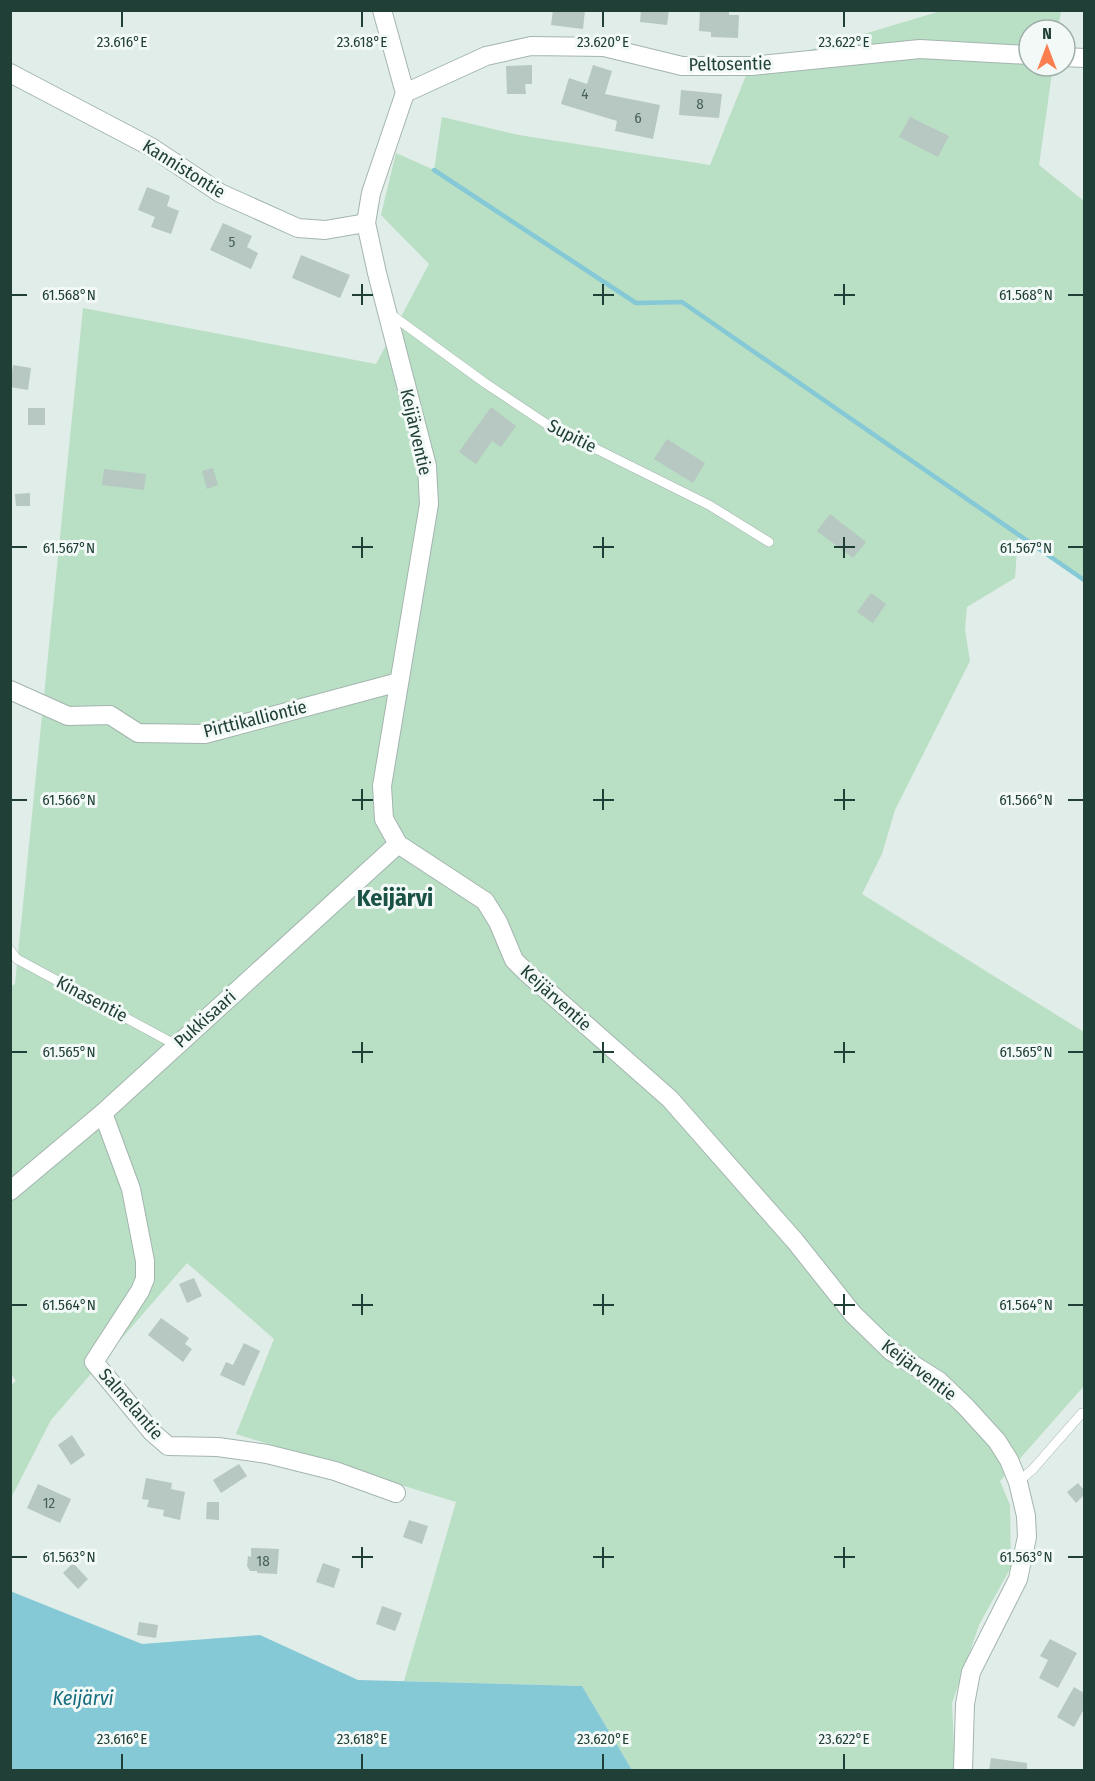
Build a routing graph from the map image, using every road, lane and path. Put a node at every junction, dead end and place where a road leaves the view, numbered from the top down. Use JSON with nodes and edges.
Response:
{"nodes":[{"id":1,"x":382,"y":10,"type":"edge"},
{"id":2,"x":1017,"y":54,"type":"edge"},
{"id":3,"x":10,"y":73,"type":"edge"},
{"id":4,"x":405,"y":93,"type":"junction"},
{"id":5,"x":366,"y":223,"type":"junction"},
{"id":6,"x":387,"y":312,"type":"junction"},
{"id":7,"x":769,"y":542,"type":"dead end"},
{"id":8,"x":399,"y":682,"type":"junction"},
{"id":9,"x":10,"y":690,"type":"edge"},
{"id":10,"x":398,"y":844,"type":"junction"},
{"id":11,"x":10,"y":950,"type":"edge"},
{"id":12,"x":176,"y":1045,"type":"junction"},
{"id":13,"x":103,"y":1113,"type":"junction"},
{"id":14,"x":10,"y":1191,"type":"edge"},
{"id":15,"x":1082,"y":1413,"type":"dead end"},
{"id":16,"x":1018,"y":1482,"type":"junction"},
{"id":17,"x":396,"y":1493,"type":"dead end"},
{"id":18,"x":963,"y":1770,"type":"edge"}],
"edges":[{"from":1,"to":4,"type":"street"},
{"from":2,"to":4,"type":"street","name":"Peltosentie"},
{"from":3,"to":5,"type":"street","name":"Kannistontie"},
{"from":4,"to":5,"type":"street","name":"Keijärventie"},
{"from":5,"to":6,"type":"street","name":"Keijärventie"},
{"from":6,"to":7,"type":"lane","name":"Supitie"},
{"from":6,"to":8,"type":"street","name":"Keijärventie"},
{"from":8,"to":9,"type":"street","name":"Pirttikalliontie"},
{"from":8,"to":10,"type":"street","name":"Keijärventie"},
{"from":10,"to":12,"type":"street","name":"Pukkisaari"},
{"from":10,"to":16,"type":"street","name":"Keijärventie"},
{"from":11,"to":12,"type":"lane","name":"Kinasentie"},
{"from":12,"to":13,"type":"street","name":"Pukkisaari"},
{"from":13,"to":14,"type":"street","name":"Pukkisaari"},
{"from":13,"to":17,"type":"street","name":"Salmelantie"},
{"from":15,"to":16,"type":"lane"},
{"from":16,"to":18,"type":"street","name":"Keijärventie"}]}
